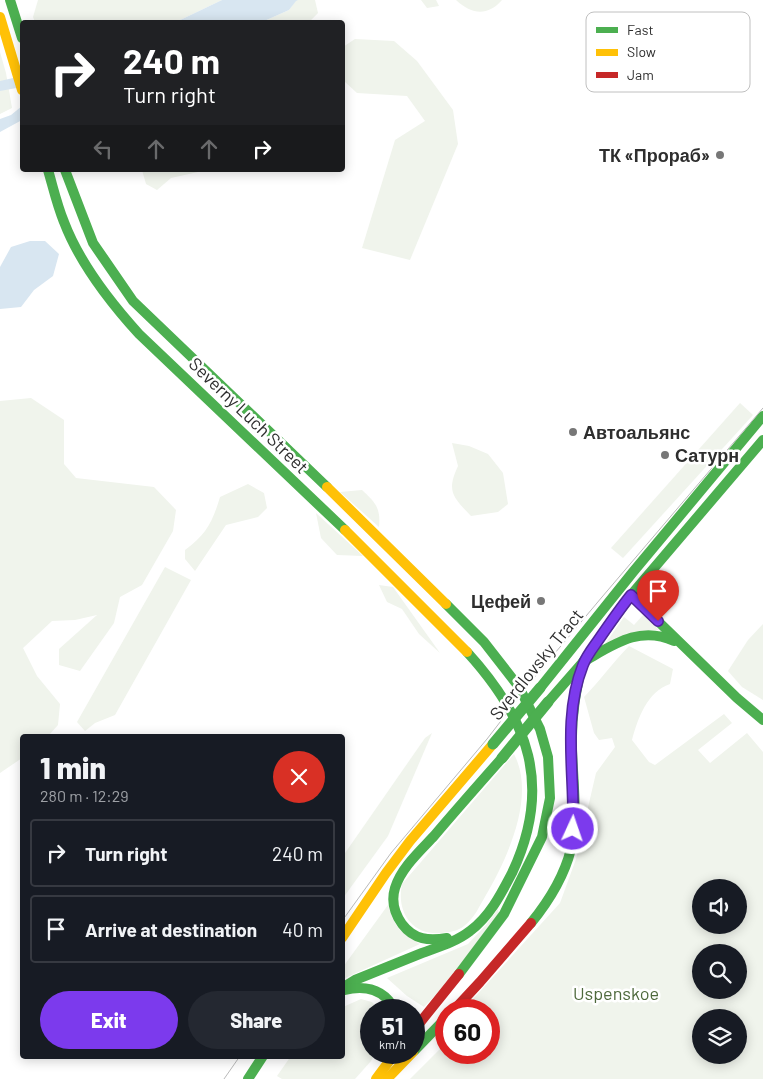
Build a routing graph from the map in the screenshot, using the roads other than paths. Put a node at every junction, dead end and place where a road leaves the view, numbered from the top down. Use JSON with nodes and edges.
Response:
{"nodes":[{"id":1,"x":10,"y":0,"type":"edge"},
{"id":2,"x":0,"y":17,"type":"edge"},
{"id":3,"x":20,"y":32,"type":"edge"},
{"id":4,"x":20,"y":83,"type":"edge"},
{"id":5,"x":49,"y":172,"type":"edge"},
{"id":6,"x":66,"y":172,"type":"edge"},
{"id":7,"x":763,"y":416,"type":"edge"},
{"id":8,"x":763,"y":440,"type":"edge"},
{"id":9,"x":622,"y":586,"type":"junction"},
{"id":10,"x":631,"y":595,"type":"junction"},
{"id":11,"x":684,"y":646,"type":"junction"},
{"id":12,"x":583,"y":662,"type":"junction"},
{"id":13,"x":763,"y":720,"type":"edge"},
{"id":14,"x":470,"y":931,"type":"junction"},
{"id":15,"x":345,"y":934,"type":"edge"},
{"id":16,"x":345,"y":987,"type":"edge"},
{"id":17,"x":345,"y":989,"type":"edge"},
{"id":18,"x":390,"y":999,"type":"edge"},
{"id":19,"x":464,"y":999,"type":"edge"},
{"id":20,"x":425,"y":1016,"type":"edge"},
{"id":21,"x":435,"y":1029,"type":"edge"},
{"id":22,"x":425,"y":1040,"type":"edge"},
{"id":23,"x":263,"y":1059,"type":"edge"},
{"id":24,"x":386,"y":1064,"type":"edge"},
{"id":25,"x":388,"y":1064,"type":"edge"},
{"id":26,"x":397,"y":1064,"type":"edge"},
{"id":27,"x":381,"y":1076,"type":"edge"},
{"id":28,"x":248,"y":1079,"type":"edge"}],
"edges":[{"from":1,"to":3,"type":"main road"},
{"from":2,"to":4,"type":"main road"},
{"from":5,"to":14,"type":"main road","name":"Severny Luch Street"},
{"from":6,"to":20,"type":"main road","name":"Severny Luch Street"},
{"from":7,"to":9,"type":"main road","name":"Sverdlovsky Tract"},
{"from":8,"to":10,"type":"main road","name":"Sverdlovsky Tract"},
{"from":9,"to":10,"type":"main road"},
{"from":9,"to":15,"type":"main road","name":"Sverdlovsky Tract","bridge":true},
{"from":10,"to":11,"type":"main road"},
{"from":10,"to":12,"type":"main road","name":"Sverdlovsky Tract"},
{"from":11,"to":12,"type":"main road"},
{"from":11,"to":13,"type":"main road"},
{"from":12,"to":14,"type":"main road","name":"Sverdlovsky Tract","bridge":true},
{"from":12,"to":19,"type":"main road","name":"Sverdlovsky Tract"},
{"from":14,"to":16,"type":"main road"},
{"from":17,"to":18,"type":"main road"},
{"from":21,"to":22,"type":"main road"},
{"from":23,"to":28,"type":"main road"},
{"from":24,"to":27,"type":"main road"},
{"from":25,"to":27,"type":"main road"},
{"from":26,"to":27,"type":"main road"}]}
